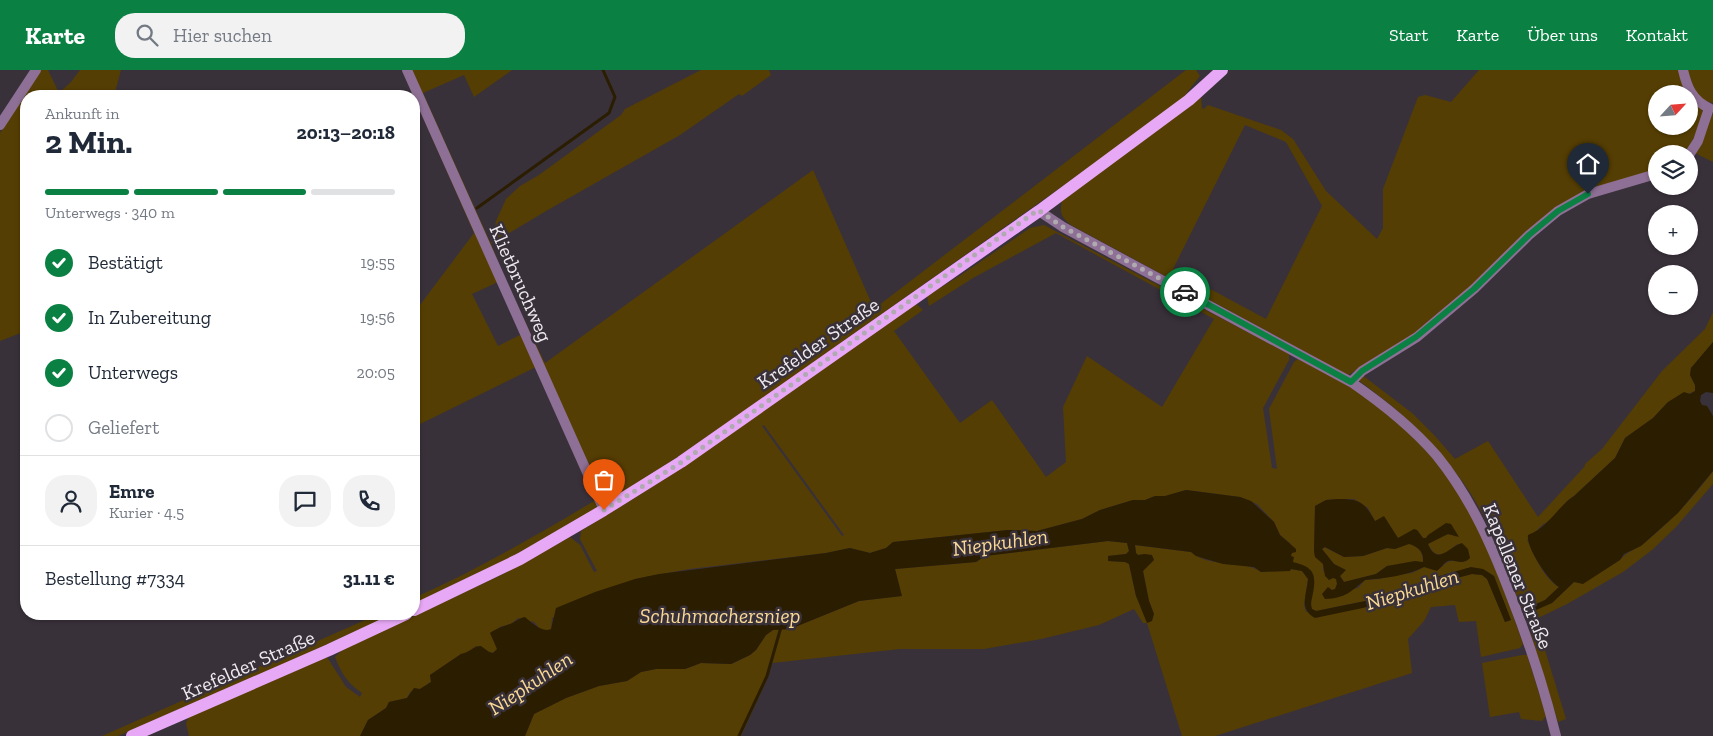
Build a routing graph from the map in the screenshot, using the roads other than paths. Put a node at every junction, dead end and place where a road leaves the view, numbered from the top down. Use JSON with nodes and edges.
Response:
{"nodes":[{"id":1,"x":36,"y":70,"type":"edge"},
{"id":2,"x":407,"y":70,"type":"edge"},
{"id":3,"x":1222,"y":70,"type":"edge"},
{"id":4,"x":1683,"y":70,"type":"edge"},
{"id":5,"x":23,"y":90,"type":"edge"},
{"id":6,"x":416,"y":90,"type":"edge"},
{"id":7,"x":20,"y":94,"type":"edge"},
{"id":8,"x":420,"y":99,"type":"edge"},
{"id":9,"x":1711,"y":108,"type":"edge"},
{"id":10,"x":0,"y":125,"type":"edge"},
{"id":11,"x":1695,"y":145,"type":"edge"},
{"id":12,"x":1648,"y":176,"type":"edge"},
{"id":13,"x":1038,"y":210,"type":"junction"},
{"id":14,"x":1351,"y":382,"type":"junction"},
{"id":15,"x":604,"y":510,"type":"junction"},
{"id":16,"x":420,"y":607,"type":"edge"},
{"id":17,"x":393,"y":620,"type":"edge"},
{"id":18,"x":132,"y":736,"type":"edge"},
{"id":19,"x":1556,"y":736,"type":"edge"}],
"edges":[{"from":1,"to":5,"type":"street"},
{"from":2,"to":6,"type":"street","name":"Klietbruchweg"},
{"from":3,"to":13,"type":"main road","name":"Krefelder Straße"},
{"from":4,"to":9,"type":"street"},
{"from":7,"to":10,"type":"street"},
{"from":8,"to":15,"type":"street","name":"Klietbruchweg"},
{"from":9,"to":11,"type":"street"},
{"from":12,"to":14,"type":"street"},
{"from":13,"to":14,"type":"street","name":"Kapellener Straße"},
{"from":13,"to":15,"type":"main road","name":"Krefelder Straße"},
{"from":14,"to":19,"type":"street","name":"Kapellener Straße"},
{"from":15,"to":16,"type":"main road","name":"Krefelder Straße"},
{"from":17,"to":18,"type":"main road","name":"Krefelder Straße"}]}
